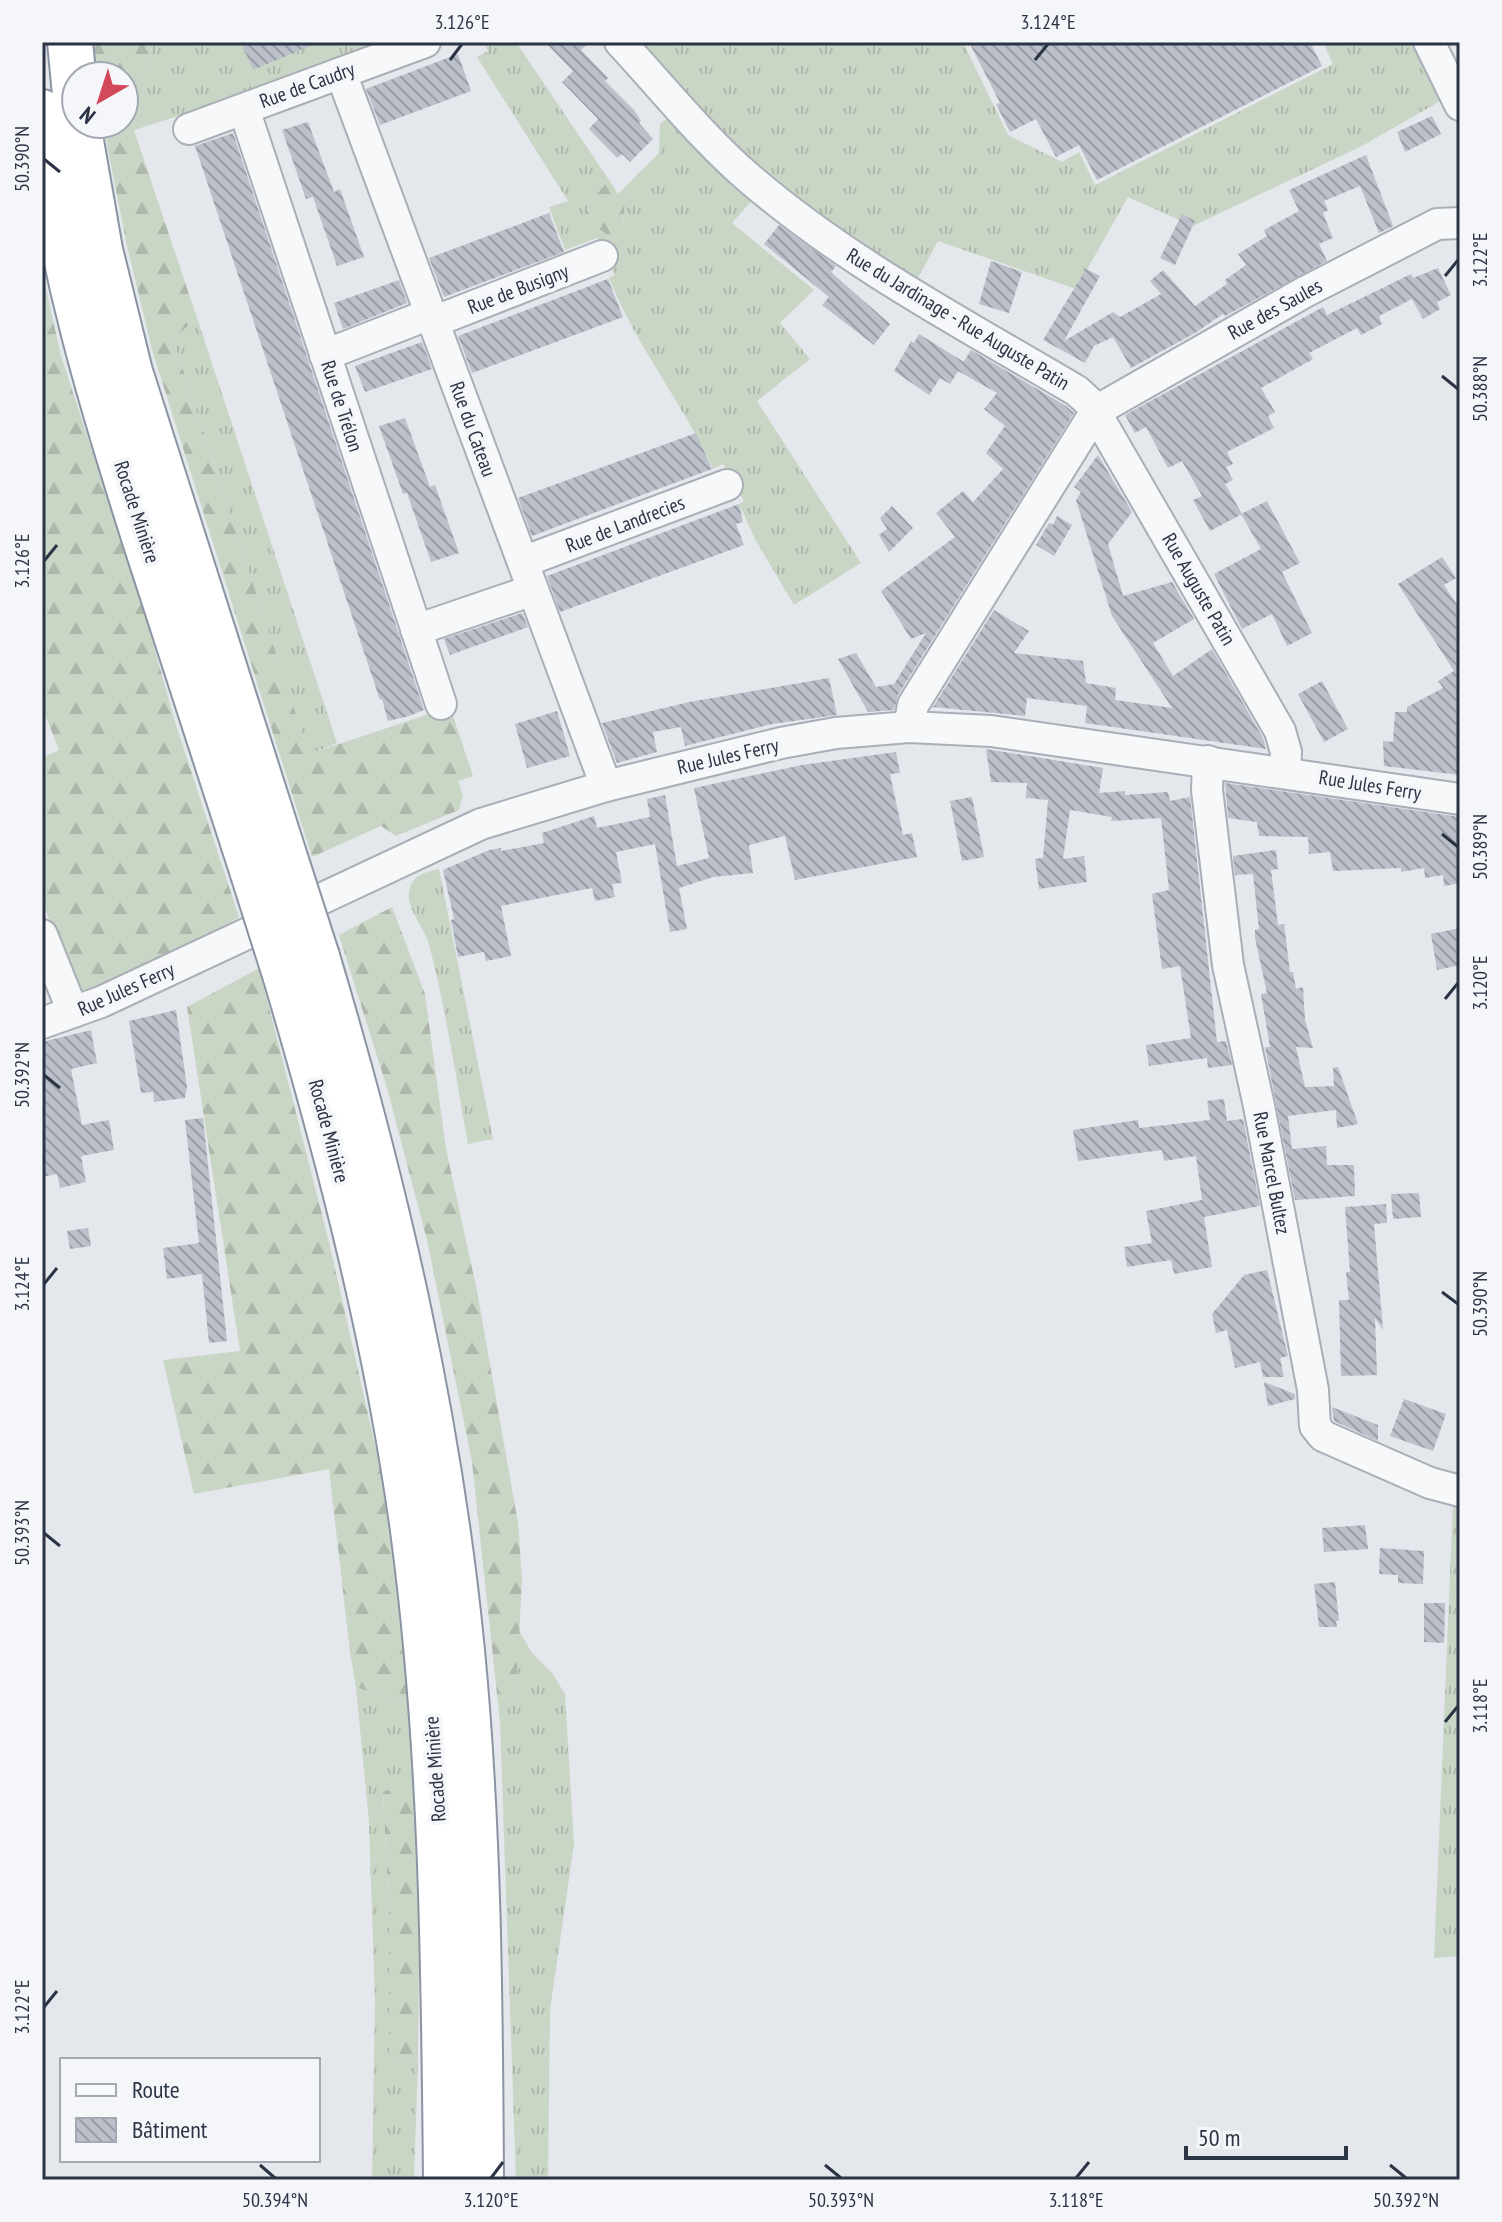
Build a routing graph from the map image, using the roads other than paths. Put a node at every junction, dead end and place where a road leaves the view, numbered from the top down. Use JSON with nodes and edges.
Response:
{"nodes":[{"id":1,"x":425,"y":42,"type":"edge"},
{"id":2,"x":620,"y":42,"type":"edge"},
{"id":3,"x":1429,"y":42,"type":"edge"},
{"id":4,"x":341,"y":73,"type":"junction"},
{"id":5,"x":1460,"y":105,"type":"edge"},
{"id":6,"x":244,"y":109,"type":"junction"},
{"id":7,"x":42,"y":112,"type":"edge"},
{"id":8,"x":189,"y":129,"type":"dead end"},
{"id":9,"x":81,"y":140,"type":"edge"},
{"id":10,"x":1460,"y":223,"type":"edge"},
{"id":11,"x":602,"y":256,"type":"dead end"},
{"id":12,"x":432,"y":318,"type":"junction"},
{"id":13,"x":325,"y":355,"type":"junction"},
{"id":14,"x":1096,"y":411,"type":"junction"},
{"id":15,"x":727,"y":485,"type":"dead end"},
{"id":16,"x":528,"y":576,"type":"junction"},
{"id":17,"x":416,"y":630,"type":"junction"},
{"id":18,"x":441,"y":704,"type":"dead end"},
{"id":19,"x":909,"y":727,"type":"junction"},
{"id":20,"x":1208,"y":761,"type":"junction"},
{"id":21,"x":1285,"y":772,"type":"junction"},
{"id":22,"x":606,"y":786,"type":"junction"},
{"id":23,"x":1460,"y":799,"type":"edge"},
{"id":24,"x":269,"y":865,"type":"junction"},
{"id":25,"x":42,"y":935,"type":"edge"},
{"id":26,"x":73,"y":1012,"type":"junction"},
{"id":27,"x":42,"y":1023,"type":"edge"},
{"id":28,"x":1460,"y":1491,"type":"edge"},
{"id":29,"x":462,"y":2002,"type":"junction"},
{"id":30,"x":426,"y":2180,"type":"edge"},
{"id":31,"x":446,"y":2180,"type":"edge"},
{"id":32,"x":481,"y":2180,"type":"edge"},
{"id":33,"x":503,"y":2180,"type":"edge"}],
"edges":[{"from":1,"to":4,"type":"street","name":"Rue de Caudry"},
{"from":2,"to":14,"type":"street","name":"Rue du Jardinage - Rue Auguste Patin"},
{"from":3,"to":5,"type":"street"},
{"from":4,"to":6,"type":"street","name":"Rue de Caudry"},
{"from":4,"to":12,"type":"street","name":"Rue du Cateau"},
{"from":6,"to":8,"type":"street","name":"Rue de Caudry"},
{"from":6,"to":13,"type":"street","name":"Rue de Trélon"},
{"from":7,"to":24,"type":"highway","name":"Rocade Minière"},
{"from":9,"to":24,"type":"highway","name":"Rocade Minière"},
{"from":10,"to":14,"type":"street","name":"Rue des Saules"},
{"from":11,"to":12,"type":"street","name":"Rue de Busigny"},
{"from":12,"to":13,"type":"street","name":"Rue de Busigny"},
{"from":12,"to":16,"type":"street","name":"Rue du Cateau"},
{"from":13,"to":17,"type":"street","name":"Rue de Trélon"},
{"from":14,"to":19,"type":"street"},
{"from":14,"to":21,"type":"street","name":"Rue Auguste Patin"},
{"from":15,"to":16,"type":"street","name":"Rue de Landrecies"},
{"from":16,"to":17,"type":"street","name":"Rue de Landrecies"},
{"from":16,"to":22,"type":"street","name":"Rue du Cateau"},
{"from":17,"to":18,"type":"street","name":"Rue de Trélon"},
{"from":19,"to":20,"type":"street","name":"Rue Jules Ferry"},
{"from":19,"to":22,"type":"street","name":"Rue Jules Ferry"},
{"from":20,"to":21,"type":"street","name":"Rue Jules Ferry"},
{"from":20,"to":28,"type":"street","name":"Rue Marcel Bultez"},
{"from":21,"to":23,"type":"street","name":"Rue Jules Ferry"},
{"from":22,"to":26,"type":"street","name":"Rue Jules Ferry"},
{"from":24,"to":29,"type":"highway","name":"Rocade Minière","bridge":true},
{"from":25,"to":26,"type":"street"},
{"from":26,"to":27,"type":"street","name":"Rue Jules Ferry"},
{"from":29,"to":30,"type":"highway"},
{"from":29,"to":31,"type":"highway","name":"Rocade Minière"},
{"from":29,"to":32,"type":"highway","name":"Rocade Minière"},
{"from":29,"to":33,"type":"highway"}]}
